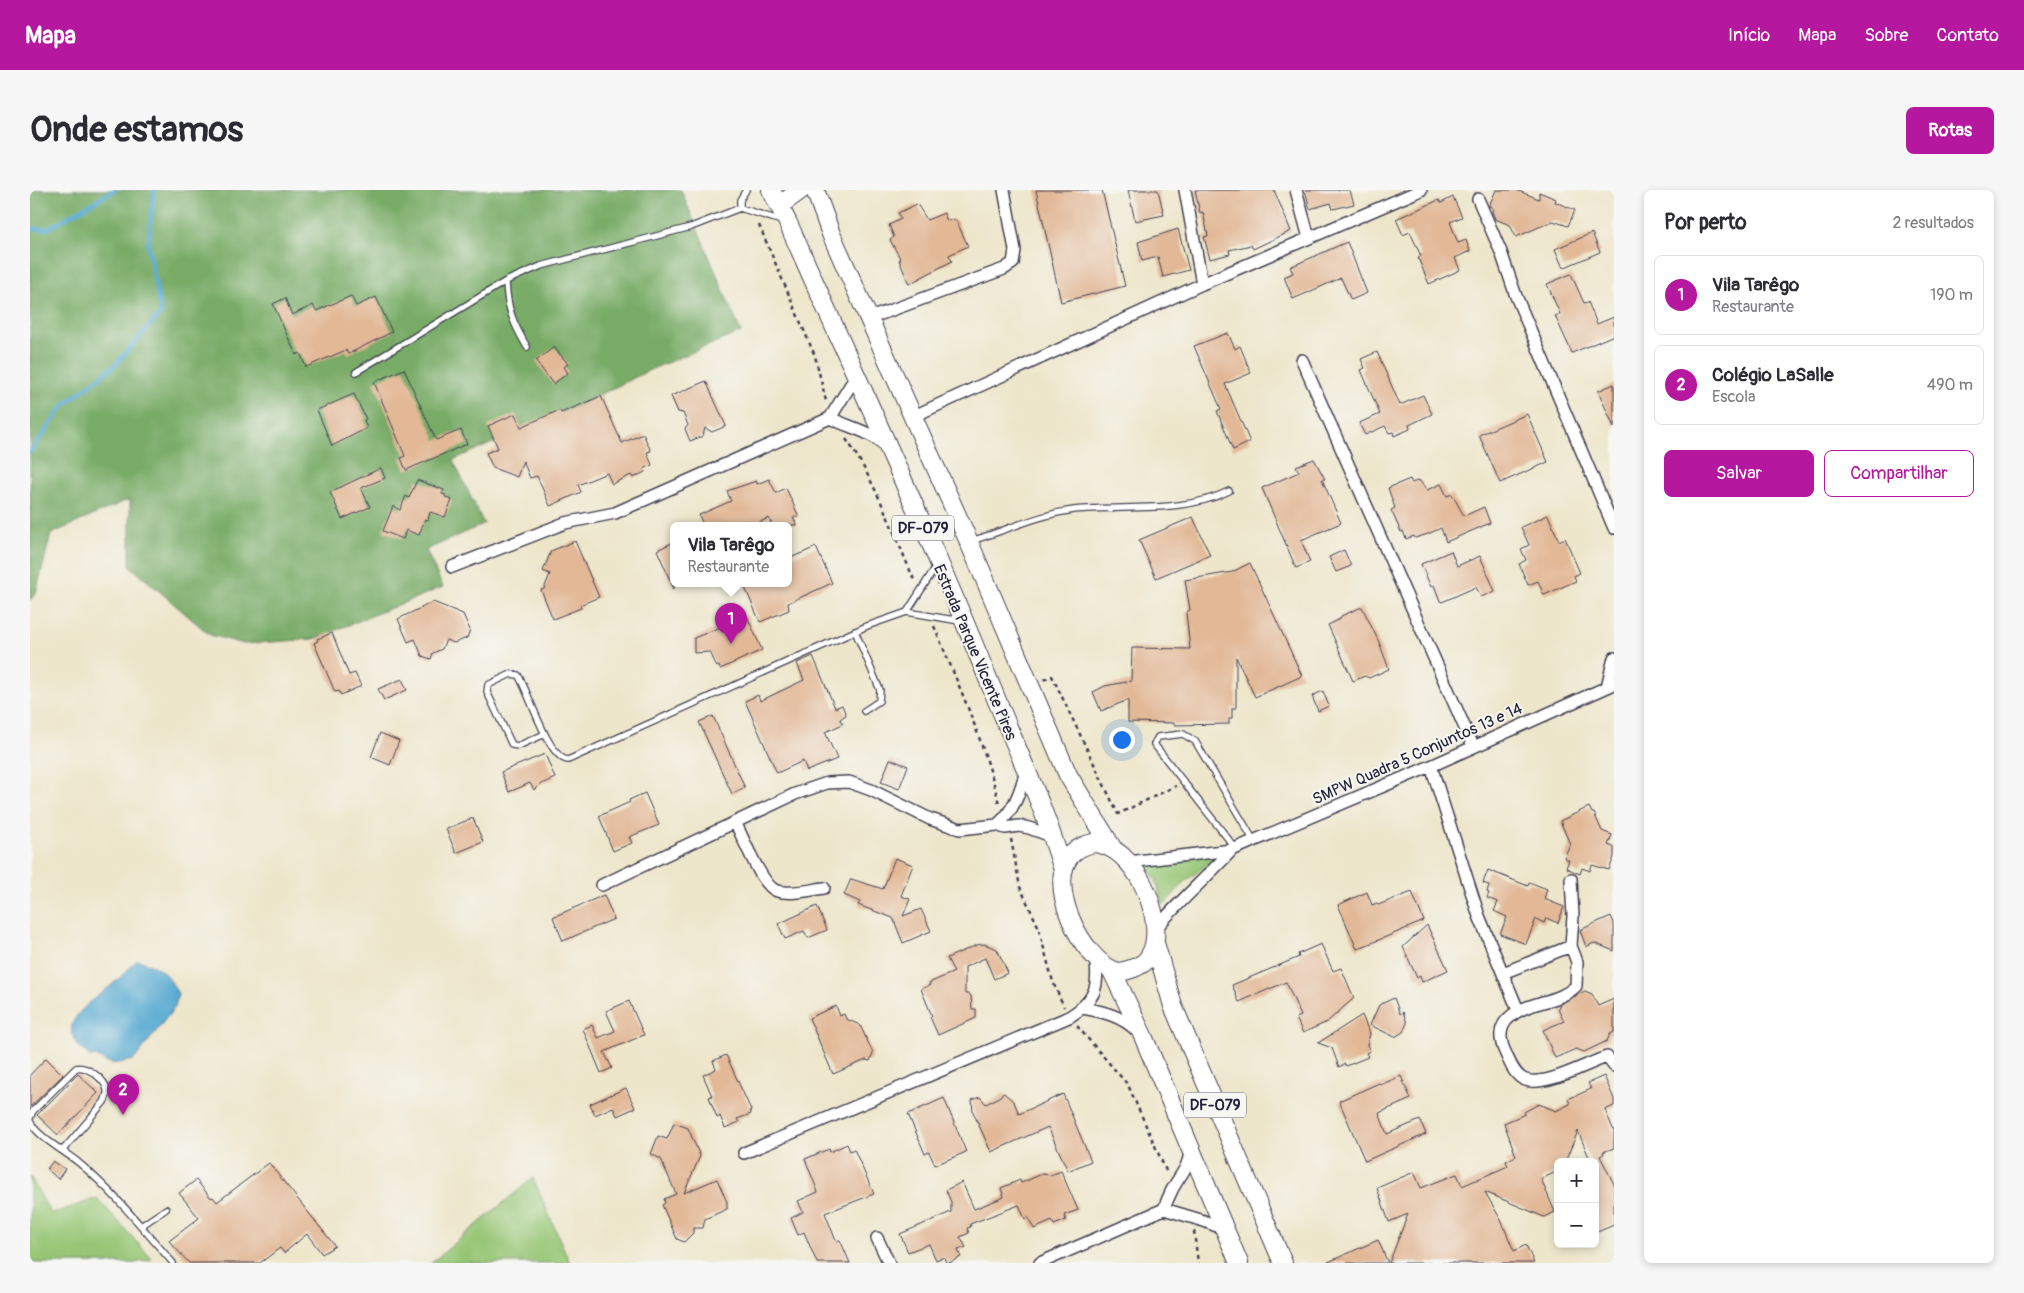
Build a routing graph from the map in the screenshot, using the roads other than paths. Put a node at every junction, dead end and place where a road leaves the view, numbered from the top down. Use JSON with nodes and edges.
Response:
{"nodes":[{"id":1,"x":746,"y":190,"type":"edge"},
{"id":2,"x":771,"y":190,"type":"edge"},
{"id":3,"x":1004,"y":190,"type":"edge"},
{"id":4,"x":1185,"y":190,"type":"edge"},
{"id":5,"x":1296,"y":190,"type":"edge"},
{"id":6,"x":1421,"y":190,"type":"edge"},
{"id":7,"x":811,"y":192,"type":"edge"},
{"id":8,"x":1478,"y":199,"type":"dead end"},
{"id":9,"x":779,"y":206,"type":"junction"},
{"id":10,"x":740,"y":208,"type":"junction"},
{"id":11,"x":788,"y":223,"type":"junction"},
{"id":12,"x":1309,"y":238,"type":"junction"},
{"id":13,"x":506,"y":281,"type":"junction"},
{"id":14,"x":1202,"y":284,"type":"junction"},
{"id":15,"x":870,"y":318,"type":"junction"},
{"id":16,"x":527,"y":347,"type":"dead end"},
{"id":17,"x":1302,"y":360,"type":"dead end"},
{"id":18,"x":356,"y":372,"type":"dead end"},
{"id":19,"x":855,"y":374,"type":"junction"},
{"id":20,"x":914,"y":416,"type":"junction"},
{"id":21,"x":830,"y":418,"type":"junction"},
{"id":22,"x":888,"y":448,"type":"junction"},
{"id":23,"x":1230,"y":491,"type":"dead end"},
{"id":24,"x":1614,"y":528,"type":"edge"},
{"id":25,"x":970,"y":542,"type":"junction"},
{"id":26,"x":939,"y":563,"type":"junction"},
{"id":27,"x":452,"y":567,"type":"dead end"},
{"id":28,"x":907,"y":612,"type":"junction"},
{"id":29,"x":965,"y":621,"type":"junction"},
{"id":30,"x":854,"y":632,"type":"junction"},
{"id":31,"x":1614,"y":658,"type":"edge"},
{"id":32,"x":1610,"y":685,"type":"edge"},
{"id":33,"x":864,"y":711,"type":"dead end"},
{"id":34,"x":545,"y":734,"type":"junction"},
{"id":35,"x":1473,"y":746,"type":"junction"},
{"id":36,"x":1431,"y":766,"type":"junction"},
{"id":37,"x":1026,"y":771,"type":"junction"},
{"id":38,"x":735,"y":822,"type":"junction"},
{"id":39,"x":1001,"y":825,"type":"junction"},
{"id":40,"x":1054,"y":837,"type":"junction"},
{"id":41,"x":1254,"y":841,"type":"junction"},
{"id":42,"x":1113,"y":849,"type":"junction"},
{"id":43,"x":1234,"y":849,"type":"junction"},
{"id":44,"x":1128,"y":862,"type":"junction"},
{"id":45,"x":1063,"y":870,"type":"junction"},
{"id":46,"x":1571,"y":879,"type":"dead end"},
{"id":47,"x":602,"y":885,"type":"dead end"},
{"id":48,"x":824,"y":888,"type":"dead end"},
{"id":49,"x":1155,"y":936,"type":"junction"},
{"id":50,"x":1571,"y":946,"type":"junction"},
{"id":51,"x":1094,"y":955,"type":"junction"},
{"id":52,"x":1111,"y":969,"type":"junction"},
{"id":53,"x":1503,"y":973,"type":"junction"},
{"id":54,"x":1083,"y":1008,"type":"junction"},
{"id":55,"x":1518,"y":1010,"type":"junction"},
{"id":56,"x":1143,"y":1036,"type":"junction"},
{"id":57,"x":1612,"y":1059,"type":"edge"},
{"id":58,"x":30,"y":1120,"type":"edge"},
{"id":59,"x":63,"y":1150,"type":"junction"},
{"id":60,"x":1190,"y":1151,"type":"junction"},
{"id":61,"x":744,"y":1153,"type":"dead end"},
{"id":62,"x":166,"y":1209,"type":"dead end"},
{"id":63,"x":1164,"y":1209,"type":"junction"},
{"id":64,"x":141,"y":1226,"type":"junction"},
{"id":65,"x":1224,"y":1229,"type":"junction"},
{"id":66,"x":877,"y":1238,"type":"dead end"},
{"id":67,"x":173,"y":1263,"type":"edge"},
{"id":68,"x":889,"y":1263,"type":"edge"},
{"id":69,"x":1040,"y":1263,"type":"edge"},
{"id":70,"x":1239,"y":1263,"type":"edge"},
{"id":71,"x":1283,"y":1263,"type":"edge"}],
"edges":[{"from":1,"to":10,"type":"lane"},
{"from":2,"to":9,"type":"main road","name":"Estrada Parque Vicente Pires","number":"DF-079"},
{"from":3,"to":15,"type":"street"},
{"from":4,"to":14,"type":"street"},
{"from":5,"to":12,"type":"street"},
{"from":6,"to":12,"type":"street"},
{"from":7,"to":9,"type":"main road"},
{"from":7,"to":15,"type":"main road","number":"DF-079"},
{"from":8,"to":24,"type":"street"},
{"from":9,"to":11,"type":"main road","name":"Estrada Parque Vicente Pires","number":"DF-079"},
{"from":10,"to":11,"type":"lane"},
{"from":10,"to":13,"type":"lane"},
{"from":11,"to":19,"type":"main road","name":"Estrada Parque Vicente Pires","number":"DF-079"},
{"from":12,"to":14,"type":"street"},
{"from":13,"to":16,"type":"lane"},
{"from":13,"to":18,"type":"lane"},
{"from":14,"to":20,"type":"street"},
{"from":15,"to":20,"type":"main road","number":"DF-079"},
{"from":17,"to":35,"type":"street"},
{"from":19,"to":21,"type":"street"},
{"from":19,"to":22,"type":"main road","name":"Estrada Parque Vicente Pires","number":"DF-079"},
{"from":20,"to":25,"type":"main road","number":"DF-079"},
{"from":21,"to":22,"type":"street"},
{"from":21,"to":27,"type":"street"},
{"from":22,"to":26,"type":"main road","name":"Estrada Parque Vicente Pires","number":"DF-079"},
{"from":23,"to":25,"type":"lane"},
{"from":25,"to":42,"type":"main road","number":"DF-079"},
{"from":26,"to":28,"type":"lane"},
{"from":26,"to":29,"type":"main road","name":"Estrada Parque Vicente Pires","number":"DF-079"},
{"from":28,"to":29,"type":"lane"},
{"from":28,"to":30,"type":"lane"},
{"from":29,"to":37,"type":"main road","name":"Estrada Parque Vicente Pires","number":"DF-079"},
{"from":30,"to":33,"type":"lane"},
{"from":30,"to":34,"type":"lane"},
{"from":31,"to":32,"type":"street"},
{"from":32,"to":35,"type":"street","name":"SMPW Quadra 5 Conjuntos 13 e 14"},
{"from":34,"to":34,"type":"lane"},
{"from":35,"to":36,"type":"street","name":"SMPW Quadra 5 Conjuntos 13 e 14"},
{"from":36,"to":41,"type":"street","name":"SMPW Quadra 5 Conjuntos 13 e 14"},
{"from":36,"to":53,"type":"street"},
{"from":37,"to":39,"type":"street"},
{"from":37,"to":40,"type":"main road","name":"Estrada Parque Vicente Pires","number":"DF-079"},
{"from":38,"to":39,"type":"street"},
{"from":38,"to":47,"type":"street"},
{"from":38,"to":48,"type":"street"},
{"from":39,"to":40,"type":"street"},
{"from":40,"to":45,"type":"main road","name":"Estrada Parque Vicente Pires","number":"DF-079"},
{"from":41,"to":43,"type":"street","name":"SMPW Quadra 5 Conjuntos 13 e 14"},
{"from":41,"to":43,"type":"lane"},
{"from":42,"to":44,"type":"main road","number":"DF-079"},
{"from":42,"to":45,"type":"main road","number":"DF-079"},
{"from":43,"to":44,"type":"street","name":"SMPW Quadra 5 Conjuntos 13 e 14"},
{"from":43,"to":49,"type":"street","name":"SMPW Quadra 5 Conjuntos 13 e 14"},
{"from":44,"to":49,"type":"main road","number":"DF-079"},
{"from":45,"to":51,"type":"main road","number":"DF-079"},
{"from":46,"to":50,"type":"street"},
{"from":49,"to":52,"type":"main road"},
{"from":49,"to":71,"type":"main road","number":"DF-079"},
{"from":50,"to":53,"type":"street"},
{"from":50,"to":55,"type":"street"},
{"from":51,"to":52,"type":"main road","number":"DF-079"},
{"from":51,"to":54,"type":"street"},
{"from":52,"to":56,"type":"main road","number":"DF-079"},
{"from":53,"to":55,"type":"street"},
{"from":54,"to":56,"type":"street"},
{"from":54,"to":61,"type":"street"},
{"from":55,"to":57,"type":"street"},
{"from":56,"to":60,"type":"main road","number":"DF-079"},
{"from":58,"to":59,"type":"lane"},
{"from":58,"to":59,"type":"lane"},
{"from":59,"to":64,"type":"lane"},
{"from":60,"to":63,"type":"street"},
{"from":60,"to":65,"type":"main road","number":"DF-079"},
{"from":62,"to":64,"type":"lane"},
{"from":63,"to":65,"type":"street"},
{"from":63,"to":69,"type":"street"},
{"from":64,"to":67,"type":"lane"},
{"from":65,"to":70,"type":"main road","number":"DF-079"},
{"from":66,"to":68,"type":"street"}]}
